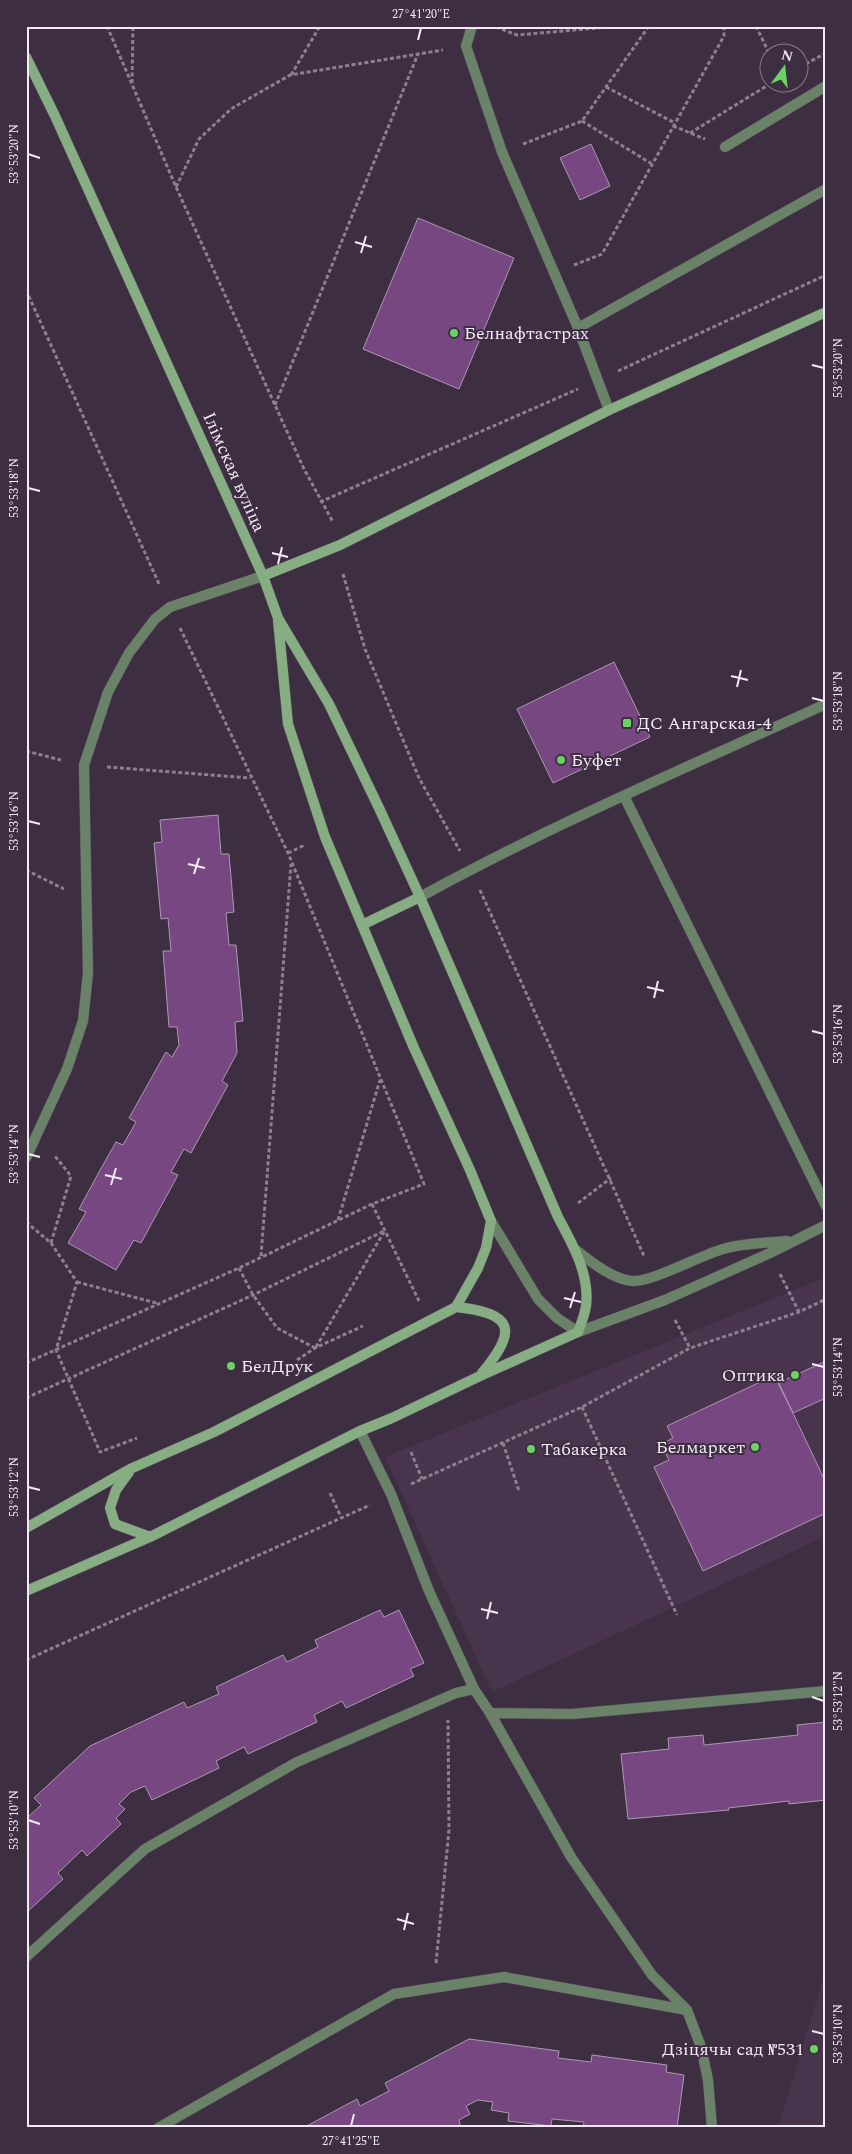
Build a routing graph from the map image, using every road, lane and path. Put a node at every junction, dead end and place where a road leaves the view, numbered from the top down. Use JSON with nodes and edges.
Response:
{"nodes":[{"id":1,"x":107,"y":26,"type":"edge"},
{"id":2,"x":133,"y":26,"type":"edge"},
{"id":3,"x":320,"y":26,"type":"edge"},
{"id":4,"x":472,"y":26,"type":"edge"},
{"id":5,"x":493,"y":26,"type":"edge"},
{"id":6,"x":621,"y":26,"type":"edge"},
{"id":7,"x":649,"y":26,"type":"edge"},
{"id":8,"x":724,"y":26,"type":"edge"},
{"id":9,"x":756,"y":26,"type":"edge"},
{"id":10,"x":764,"y":42,"type":"edge"},
{"id":11,"x":466,"y":46,"type":"junction"},
{"id":12,"x":826,"y":53,"type":"edge"},
{"id":13,"x":418,"y":54,"type":"junction"},
{"id":14,"x":26,"y":57,"type":"edge"},
{"id":15,"x":810,"y":62,"type":"edge"},
{"id":16,"x":290,"y":75,"type":"junction"},
{"id":17,"x":132,"y":86,"type":"junction"},
{"id":18,"x":826,"y":86,"type":"edge"},
{"id":19,"x":606,"y":87,"type":"junction"},
{"id":20,"x":760,"y":90,"type":"edge"},
{"id":21,"x":582,"y":121,"type":"junction"},
{"id":22,"x":674,"y":125,"type":"junction"},
{"id":23,"x":690,"y":133,"type":"junction"},
{"id":24,"x":725,"y":147,"type":"joint"},
{"id":25,"x":502,"y":152,"type":"junction"},
{"id":26,"x":652,"y":164,"type":"junction"},
{"id":27,"x":176,"y":187,"type":"junction"},
{"id":28,"x":826,"y":189,"type":"edge"},
{"id":29,"x":555,"y":274,"type":"junction"},
{"id":30,"x":826,"y":275,"type":"edge"},
{"id":31,"x":826,"y":312,"type":"edge"},
{"id":32,"x":578,"y":328,"type":"junction"},
{"id":33,"x":597,"y":381,"type":"junction"},
{"id":34,"x":275,"y":405,"type":"junction"},
{"id":35,"x":610,"y":410,"type":"junction"},
{"id":36,"x":320,"y":502,"type":"junction"},
{"id":37,"x":336,"y":526,"type":"dead end"},
{"id":38,"x":343,"y":574,"type":"dead end"},
{"id":39,"x":263,"y":576,"type":"junction"},
{"id":40,"x":278,"y":618,"type":"junction"},
{"id":41,"x":826,"y":704,"type":"edge"},
{"id":42,"x":26,"y":751,"type":"edge"},
{"id":43,"x":84,"y":766,"type":"junction"},
{"id":44,"x":251,"y":778,"type":"dead end"},
{"id":45,"x":624,"y":796,"type":"junction"},
{"id":46,"x":292,"y":861,"type":"dead end"},
{"id":47,"x":471,"y":869,"type":"junction"},
{"id":48,"x":26,"y":870,"type":"edge"},
{"id":49,"x":303,"y":888,"type":"dead end"},
{"id":50,"x":420,"y":898,"type":"junction"},
{"id":51,"x":86,"y":900,"type":"junction"},
{"id":52,"x":362,"y":925,"type":"junction"},
{"id":53,"x":380,"y":1079,"type":"junction"},
{"id":54,"x":36,"y":1134,"type":"junction"},
{"id":55,"x":27,"y":1155,"type":"edge"},
{"id":56,"x":611,"y":1178,"type":"junction"},
{"id":57,"x":578,"y":1202,"type":"dead end"},
{"id":58,"x":372,"y":1204,"type":"junction"},
{"id":59,"x":826,"y":1206,"type":"edge"},
{"id":60,"x":338,"y":1221,"type":"junction"},
{"id":61,"x":490,"y":1221,"type":"junction"},
{"id":62,"x":26,"y":1222,"type":"edge"},
{"id":63,"x":826,"y":1225,"type":"edge"},
{"id":64,"x":384,"y":1231,"type":"junction"},
{"id":65,"x":793,"y":1240,"type":"junction"},
{"id":66,"x":51,"y":1243,"type":"junction"},
{"id":67,"x":576,"y":1250,"type":"junction"},
{"id":68,"x":770,"y":1253,"type":"junction"},
{"id":69,"x":261,"y":1257,"type":"junction"},
{"id":70,"x":239,"y":1268,"type":"junction"},
{"id":71,"x":653,"y":1276,"type":"junction"},
{"id":72,"x":77,"y":1282,"type":"junction"},
{"id":73,"x":253,"y":1295,"type":"junction"},
{"id":74,"x":826,"y":1299,"type":"edge"},
{"id":75,"x":665,"y":1300,"type":"junction"},
{"id":76,"x":160,"y":1304,"type":"junction"},
{"id":77,"x":410,"y":1305,"type":"dead end"},
{"id":78,"x":456,"y":1307,"type":"junction"},
{"id":79,"x":799,"y":1312,"type":"junction"},
{"id":80,"x":367,"y":1324,"type":"dead end"},
{"id":81,"x":578,"y":1332,"type":"junction"},
{"id":82,"x":315,"y":1348,"type":"junction"},
{"id":83,"x":690,"y":1348,"type":"junction"},
{"id":84,"x":56,"y":1350,"type":"junction"},
{"id":85,"x":318,"y":1353,"type":"dead end"},
{"id":86,"x":294,"y":1362,"type":"dead end"},
{"id":87,"x":26,"y":1363,"type":"edge"},
{"id":88,"x":480,"y":1376,"type":"junction"},
{"id":89,"x":69,"y":1378,"type":"junction"},
{"id":90,"x":26,"y":1398,"type":"edge"},
{"id":91,"x":582,"y":1407,"type":"junction"},
{"id":92,"x":360,"y":1431,"type":"junction"},
{"id":93,"x":143,"y":1436,"type":"dead end"},
{"id":94,"x":503,"y":1443,"type":"junction"},
{"id":95,"x":411,"y":1452,"type":"dead end"},
{"id":96,"x":130,"y":1469,"type":"junction"},
{"id":97,"x":422,"y":1479,"type":"junction"},
{"id":98,"x":519,"y":1491,"type":"dead end"},
{"id":99,"x":330,"y":1493,"type":"dead end"},
{"id":100,"x":391,"y":1494,"type":"junction"},
{"id":101,"x":341,"y":1517,"type":"junction"},
{"id":102,"x":26,"y":1528,"type":"edge"},
{"id":103,"x":150,"y":1537,"type":"junction"},
{"id":104,"x":26,"y":1591,"type":"edge"},
{"id":105,"x":677,"y":1615,"type":"dead end"},
{"id":106,"x":26,"y":1660,"type":"edge"},
{"id":107,"x":474,"y":1689,"type":"junction"},
{"id":108,"x":826,"y":1691,"type":"edge"},
{"id":109,"x":448,"y":1697,"type":"junction"},
{"id":110,"x":490,"y":1713,"type":"junction"},
{"id":111,"x":26,"y":1957,"type":"edge"},
{"id":112,"x":434,"y":1987,"type":"junction"},
{"id":113,"x":687,"y":2010,"type":"junction"},
{"id":114,"x":158,"y":2128,"type":"edge"},
{"id":115,"x":712,"y":2128,"type":"edge"}],
"edges":[{"from":1,"to":17,"type":"path"},
{"from":2,"to":17,"type":"path"},
{"from":3,"to":16,"type":"path"},
{"from":4,"to":11,"type":"lane"},
{"from":5,"to":6,"type":"path"},
{"from":7,"to":19,"type":"path"},
{"from":8,"to":22,"type":"path"},
{"from":9,"to":10,"type":"path"},
{"from":11,"to":13,"type":"path"},
{"from":11,"to":25,"type":"lane"},
{"from":12,"to":15,"type":"path"},
{"from":13,"to":16,"type":"path"},
{"from":13,"to":34,"type":"path"},
{"from":14,"to":39,"type":"main road","name":"Ілімская вуліца"},
{"from":16,"to":27,"type":"path"},
{"from":17,"to":27,"type":"path"},
{"from":18,"to":24,"type":"lane"},
{"from":19,"to":21,"type":"path"},
{"from":19,"to":22,"type":"path"},
{"from":20,"to":23,"type":"path"},
{"from":21,"to":25,"type":"path"},
{"from":21,"to":26,"type":"path"},
{"from":22,"to":23,"type":"path"},
{"from":22,"to":26,"type":"path"},
{"from":23,"to":24,"type":"path"},
{"from":25,"to":29,"type":"lane"},
{"from":26,"to":29,"type":"path"},
{"from":27,"to":34,"type":"path"},
{"from":28,"to":32,"type":"lane"},
{"from":29,"to":32,"type":"lane"},
{"from":30,"to":33,"type":"path"},
{"from":31,"to":35,"type":"main road"},
{"from":32,"to":33,"type":"lane"},
{"from":33,"to":35,"type":"lane"},
{"from":33,"to":36,"type":"path"},
{"from":34,"to":36,"type":"path"},
{"from":35,"to":39,"type":"main road"},
{"from":36,"to":37,"type":"path"},
{"from":38,"to":47,"type":"path"},
{"from":39,"to":40,"type":"main road","name":"Ілімская вуліца"},
{"from":39,"to":43,"type":"lane"},
{"from":40,"to":50,"type":"main road","name":"Ілімская вуліца"},
{"from":40,"to":52,"type":"main road"},
{"from":41,"to":45,"type":"lane"},
{"from":42,"to":43,"type":"path"},
{"from":43,"to":44,"type":"path"},
{"from":43,"to":51,"type":"lane"},
{"from":45,"to":47,"type":"lane"},
{"from":45,"to":59,"type":"lane"},
{"from":46,"to":69,"type":"path"},
{"from":47,"to":50,"type":"lane"},
{"from":47,"to":56,"type":"path"},
{"from":48,"to":51,"type":"path"},
{"from":49,"to":53,"type":"path"},
{"from":50,"to":52,"type":"main road"},
{"from":50,"to":67,"type":"main road","name":"Ілімская вуліца"},
{"from":51,"to":54,"type":"lane"},
{"from":52,"to":61,"type":"main road"},
{"from":53,"to":58,"type":"path"},
{"from":53,"to":60,"type":"path"},
{"from":54,"to":55,"type":"lane"},
{"from":54,"to":66,"type":"path"},
{"from":56,"to":57,"type":"path"},
{"from":56,"to":71,"type":"path"},
{"from":58,"to":60,"type":"path"},
{"from":58,"to":64,"type":"path"},
{"from":60,"to":69,"type":"path"},
{"from":61,"to":78,"type":"main road"},
{"from":61,"to":81,"type":"lane"},
{"from":62,"to":66,"type":"path"},
{"from":63,"to":65,"type":"lane"},
{"from":64,"to":73,"type":"path"},
{"from":64,"to":77,"type":"path"},
{"from":64,"to":82,"type":"path"},
{"from":65,"to":68,"type":"lane"},
{"from":65,"to":71,"type":"lane"},
{"from":66,"to":72,"type":"path"},
{"from":67,"to":71,"type":"lane"},
{"from":67,"to":81,"type":"main road","name":"Ілімская вуліца"},
{"from":68,"to":75,"type":"lane"},
{"from":68,"to":79,"type":"path"},
{"from":69,"to":70,"type":"path"},
{"from":70,"to":73,"type":"path"},
{"from":70,"to":76,"type":"path"},
{"from":72,"to":76,"type":"path"},
{"from":72,"to":84,"type":"path"},
{"from":73,"to":82,"type":"path"},
{"from":73,"to":89,"type":"path"},
{"from":74,"to":79,"type":"path"},
{"from":75,"to":81,"type":"lane"},
{"from":75,"to":83,"type":"path"},
{"from":76,"to":84,"type":"path"},
{"from":78,"to":88,"type":"main road"},
{"from":78,"to":96,"type":"main road"},
{"from":79,"to":83,"type":"path"},
{"from":80,"to":82,"type":"path"},
{"from":81,"to":88,"type":"main road"},
{"from":82,"to":85,"type":"path"},
{"from":82,"to":86,"type":"path"},
{"from":83,"to":91,"type":"path"},
{"from":84,"to":87,"type":"path"},
{"from":84,"to":89,"type":"path"},
{"from":88,"to":92,"type":"main road"},
{"from":89,"to":90,"type":"path"},
{"from":89,"to":93,"type":"path"},
{"from":91,"to":94,"type":"path"},
{"from":91,"to":105,"type":"path"},
{"from":92,"to":100,"type":"lane"},
{"from":92,"to":103,"type":"main road"},
{"from":94,"to":97,"type":"path"},
{"from":94,"to":98,"type":"path"},
{"from":95,"to":97,"type":"path"},
{"from":96,"to":102,"type":"main road"},
{"from":96,"to":103,"type":"main road"},
{"from":97,"to":100,"type":"path"},
{"from":99,"to":101,"type":"path"},
{"from":100,"to":101,"type":"path"},
{"from":100,"to":107,"type":"lane"},
{"from":101,"to":106,"type":"path"},
{"from":103,"to":104,"type":"main road"},
{"from":107,"to":109,"type":"lane"},
{"from":107,"to":110,"type":"lane"},
{"from":108,"to":110,"type":"lane"},
{"from":109,"to":111,"type":"lane"},
{"from":109,"to":112,"type":"path"},
{"from":110,"to":113,"type":"lane"},
{"from":112,"to":113,"type":"lane"},
{"from":112,"to":114,"type":"lane"},
{"from":113,"to":115,"type":"lane"}]}
